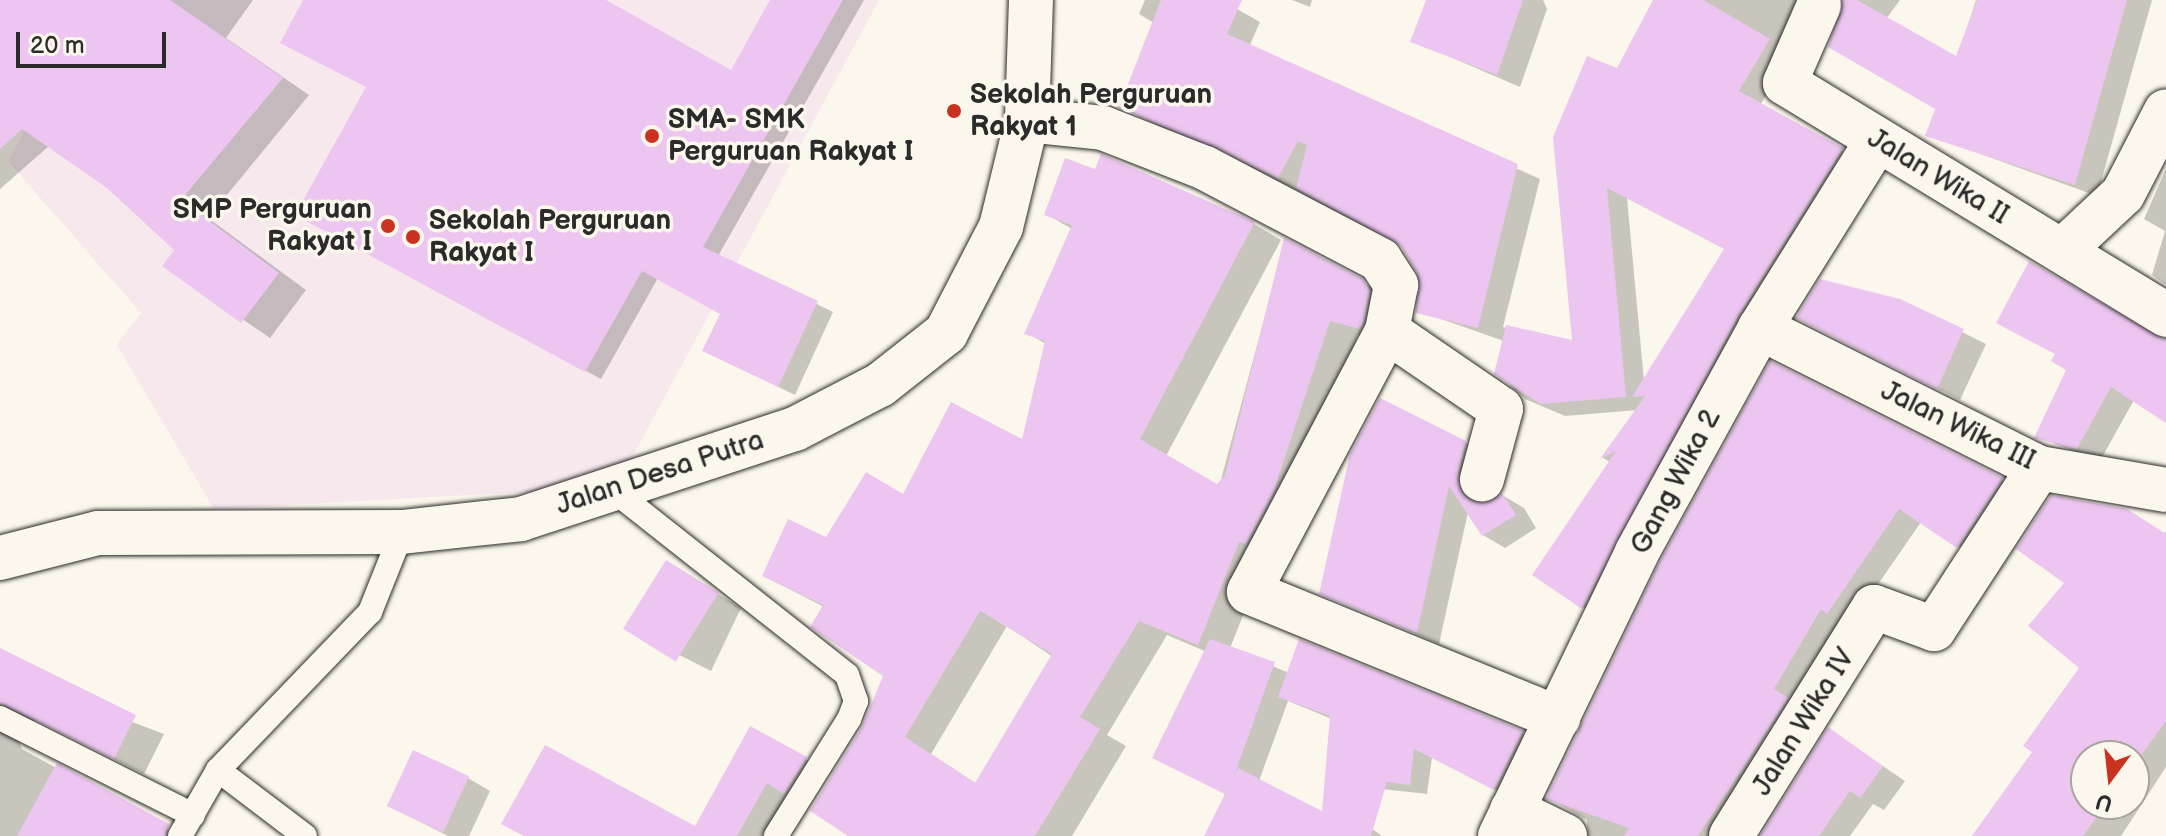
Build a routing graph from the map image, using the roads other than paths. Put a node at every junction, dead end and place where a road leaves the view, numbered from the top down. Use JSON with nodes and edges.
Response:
{"nodes":[{"id":1,"x":1031,"y":0,"type":"edge"},
{"id":2,"x":1817,"y":2,"type":"edge"},
{"id":3,"x":2166,"y":111,"type":"edge"},
{"id":4,"x":1027,"y":120,"type":"junction"},
{"id":5,"x":1877,"y":141,"type":"junction"},
{"id":6,"x":2062,"y":251,"type":"junction"},
{"id":7,"x":2166,"y":315,"type":"edge"},
{"id":8,"x":1760,"y":328,"type":"junction"},
{"id":9,"x":1387,"y":331,"type":"junction"},
{"id":10,"x":2039,"y":468,"type":"junction"},
{"id":11,"x":1482,"y":479,"type":"dead end"},
{"id":12,"x":613,"y":490,"type":"junction"},
{"id":13,"x":2166,"y":490,"type":"edge"},
{"id":14,"x":402,"y":532,"type":"junction"},
{"id":15,"x":0,"y":558,"type":"edge"},
{"id":16,"x":0,"y":718,"type":"edge"},
{"id":17,"x":1558,"y":718,"type":"junction"},
{"id":18,"x":218,"y":770,"type":"junction"},
{"id":19,"x":193,"y":815,"type":"junction"},
{"id":20,"x":1506,"y":823,"type":"edge"},
{"id":21,"x":180,"y":836,"type":"edge"},
{"id":22,"x":305,"y":836,"type":"edge"},
{"id":23,"x":776,"y":836,"type":"edge"},
{"id":24,"x":1565,"y":836,"type":"edge"},
{"id":25,"x":1731,"y":836,"type":"edge"}],
"edges":[{"from":1,"to":4,"type":"street","name":"Jalan Desa Putra"},
{"from":2,"to":5,"type":"street","name":"Jalan Wika II"},
{"from":3,"to":6,"type":"street"},
{"from":4,"to":9,"type":"street"},
{"from":4,"to":12,"type":"street","name":"Jalan Desa Putra"},
{"from":5,"to":6,"type":"street","name":"Jalan Wika II"},
{"from":5,"to":8,"type":"street","name":"Gang Wika 2"},
{"from":6,"to":7,"type":"street","name":"Jalan Wika II"},
{"from":8,"to":10,"type":"street","name":"Jalan Wika III"},
{"from":8,"to":17,"type":"street","name":"Gang Wika 2"},
{"from":9,"to":11,"type":"street"},
{"from":9,"to":17,"type":"street"},
{"from":10,"to":13,"type":"street","name":"Jalan Wika III"},
{"from":10,"to":25,"type":"street","name":"Jalan Wika IV"},
{"from":12,"to":14,"type":"street","name":"Jalan Desa Putra"},
{"from":12,"to":23,"type":"lane"},
{"from":14,"to":15,"type":"street","name":"Jalan Desa Putra"},
{"from":14,"to":18,"type":"lane"},
{"from":16,"to":19,"type":"lane"},
{"from":17,"to":20,"type":"street","name":"Gang Wika 2"},
{"from":18,"to":19,"type":"lane"},
{"from":18,"to":22,"type":"lane"},
{"from":19,"to":21,"type":"lane"},
{"from":20,"to":24,"type":"street"}]}
